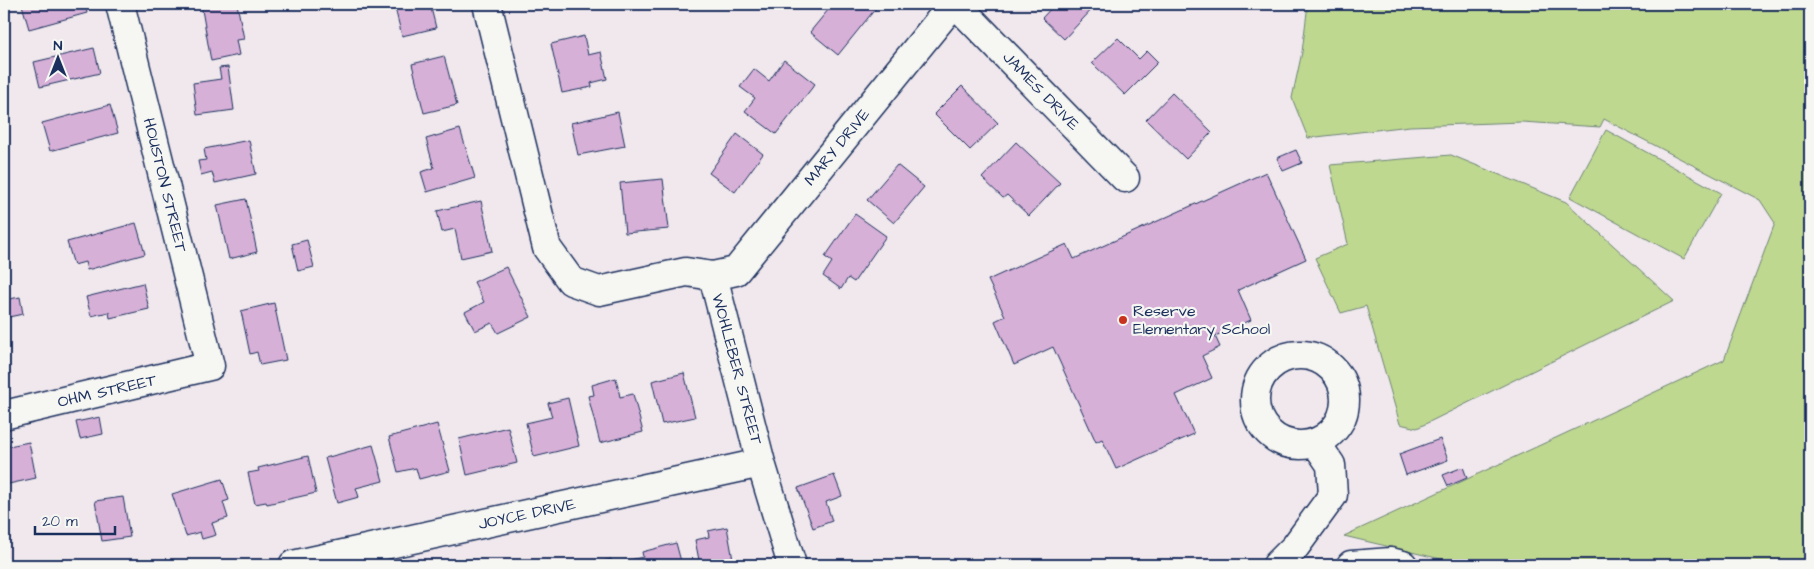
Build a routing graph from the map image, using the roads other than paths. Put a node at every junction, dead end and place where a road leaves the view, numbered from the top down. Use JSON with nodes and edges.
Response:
{"nodes":[{"id":1,"x":120,"y":4,"type":"edge"},
{"id":2,"x":487,"y":4,"type":"edge"},
{"id":3,"x":955,"y":4,"type":"edge"},
{"id":4,"x":1125,"y":178,"type":"dead end"},
{"id":5,"x":713,"y":276,"type":"junction"},
{"id":6,"x":210,"y":366,"type":"joint"},
{"id":7,"x":4,"y":415,"type":"edge"},
{"id":8,"x":1316,"y":443,"type":"dead end"},
{"id":9,"x":761,"y":463,"type":"junction"},
{"id":10,"x":293,"y":565,"type":"edge"},
{"id":11,"x":792,"y":565,"type":"edge"},
{"id":12,"x":1277,"y":565,"type":"edge"},
{"id":13,"x":1351,"y":565,"type":"edge"},
{"id":14,"x":1403,"y":565,"type":"edge"}],
"edges":[{"from":1,"to":6,"type":"street","name":"HOUSTON STREET"},
{"from":2,"to":5,"type":"street","name":"WOHLEBER STREET"},
{"from":3,"to":4,"type":"street","name":"JAMES DRIVE"},
{"from":3,"to":5,"type":"street","name":"MARY DRIVE"},
{"from":5,"to":9,"type":"street","name":"WOHLEBER STREET"},
{"from":6,"to":7,"type":"street","name":"OHM STREET"},
{"from":8,"to":12,"type":"street"},
{"from":9,"to":10,"type":"street","name":"JOYCE DRIVE"},
{"from":9,"to":11,"type":"street","name":"WOHLEBER STREET"},
{"from":13,"to":14,"type":"street"}]}
